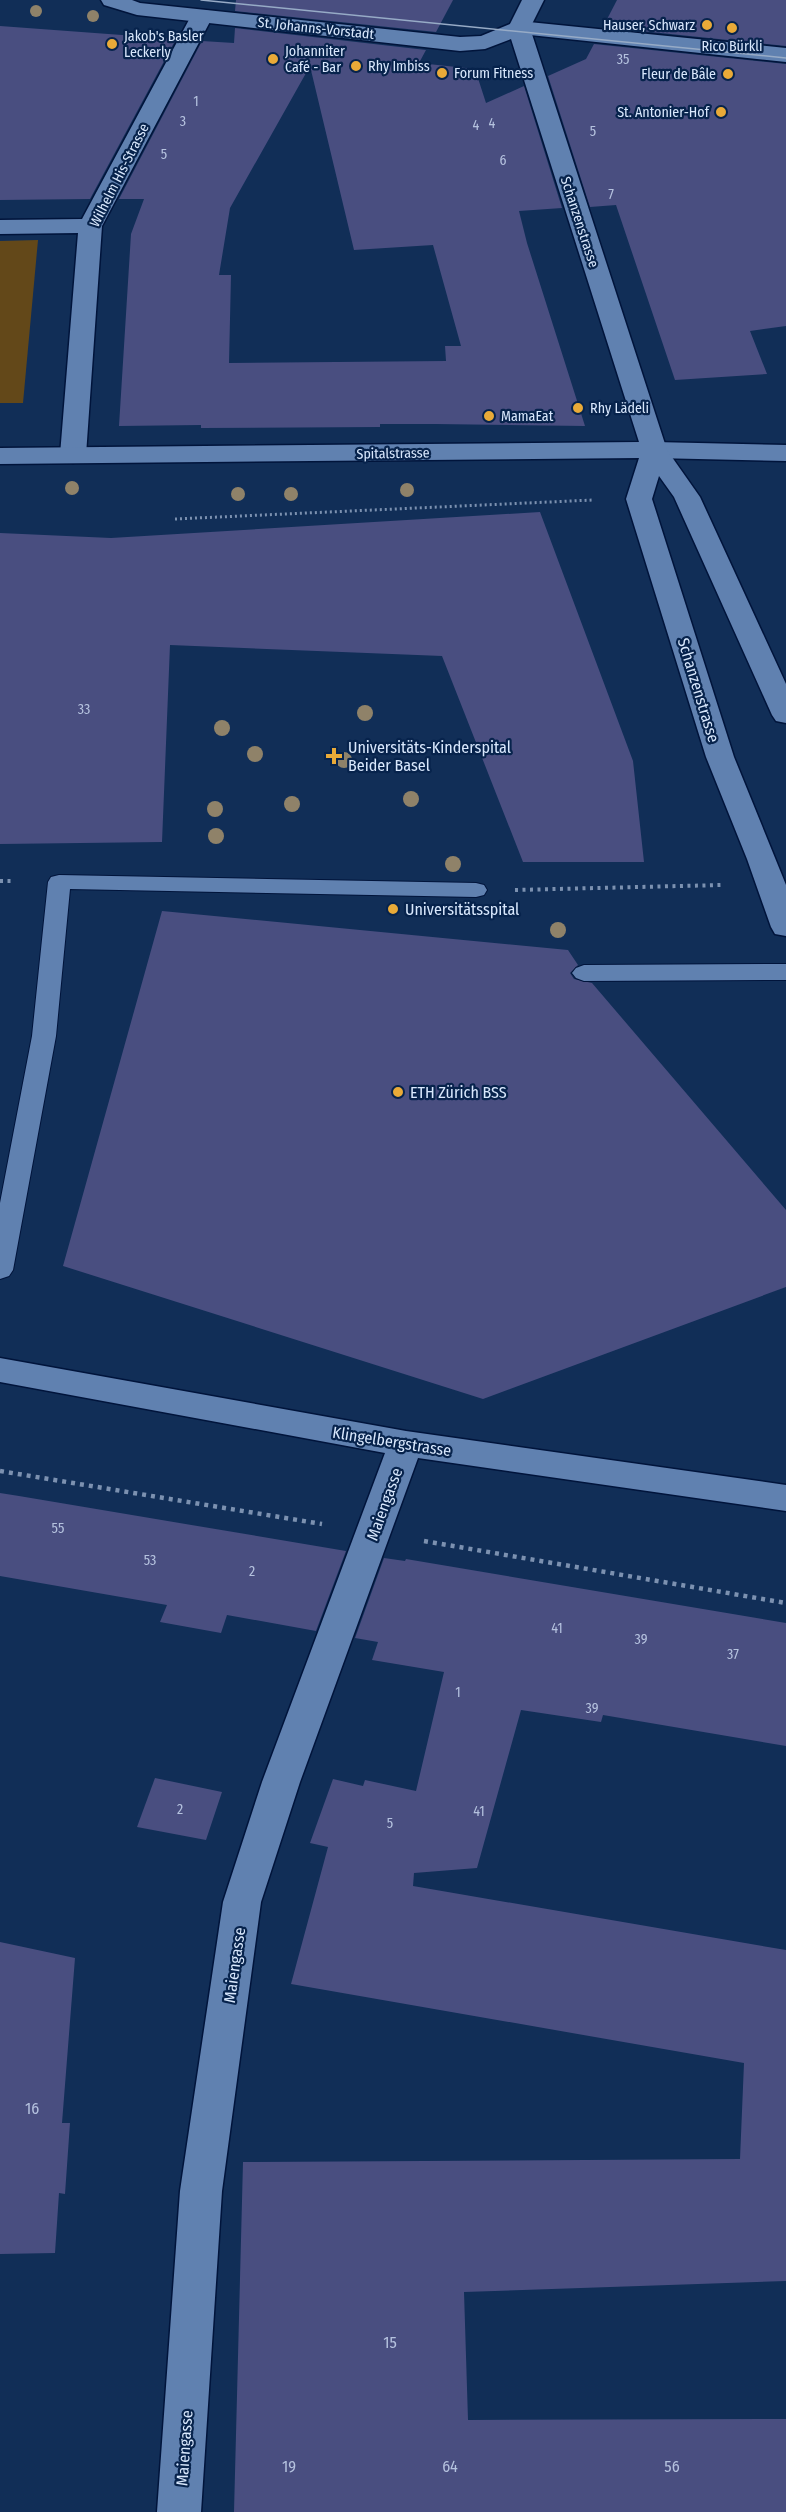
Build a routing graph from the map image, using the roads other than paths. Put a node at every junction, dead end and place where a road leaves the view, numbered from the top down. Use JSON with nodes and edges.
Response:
{"nodes":[{"id":1,"x":112,"y":0,"type":"edge"},
{"id":2,"x":240,"y":0,"type":"edge"},
{"id":3,"x":533,"y":0,"type":"edge"},
{"id":4,"x":320,"y":8,"type":"dead end"},
{"id":5,"x":202,"y":16,"type":"junction"},
{"id":6,"x":467,"y":23,"type":"dead end"},
{"id":7,"x":519,"y":28,"type":"junction"},
{"id":8,"x":786,"y":55,"type":"edge"},
{"id":9,"x":90,"y":226,"type":"junction"},
{"id":10,"x":0,"y":227,"type":"edge"},
{"id":11,"x":654,"y":450,"type":"junction"},
{"id":12,"x":786,"y":453,"type":"edge"},
{"id":13,"x":73,"y":455,"type":"junction"},
{"id":14,"x":0,"y":456,"type":"edge"},
{"id":15,"x":786,"y":715,"type":"edge"},
{"id":16,"x":762,"y":859,"type":"junction"},
{"id":17,"x":476,"y":890,"type":"road end"},
{"id":18,"x":786,"y":894,"type":"edge"},
{"id":19,"x":786,"y":927,"type":"edge"},
{"id":20,"x":786,"y":972,"type":"edge"},
{"id":21,"x":584,"y":973,"type":"dead end"},
{"id":22,"x":0,"y":1270,"type":"edge"},
{"id":23,"x":0,"y":1370,"type":"edge"},
{"id":24,"x":406,"y":1444,"type":"junction"},
{"id":25,"x":786,"y":1498,"type":"edge"},
{"id":26,"x":179,"y":2512,"type":"edge"}],
"edges":[{"from":1,"to":5,"type":"street","name":"St. Johanns-Vorstadt"},
{"from":2,"to":4,"type":"street","name":"St. Johanns-Vorstadt"},
{"from":3,"to":7,"type":"street"},
{"from":5,"to":7,"type":"street","name":"St. Johanns-Vorstadt"},
{"from":5,"to":9,"type":"street","name":"Wilhelm His-Strasse"},
{"from":6,"to":7,"type":"street","name":"St. Johanns-Vorstadt"},
{"from":7,"to":8,"type":"street","name":"St. Johanns-Vorstadt"},
{"from":7,"to":11,"type":"street","name":"Schanzenstrasse"},
{"from":9,"to":10,"type":"street"},
{"from":9,"to":13,"type":"street","name":"Wilhelm His-Strasse"},
{"from":11,"to":12,"type":"street","name":"Spitalstrasse"},
{"from":11,"to":13,"type":"street","name":"Spitalstrasse"},
{"from":11,"to":15,"type":"street","name":"Schanzenstrasse"},
{"from":11,"to":16,"type":"street","name":"Schanzenstrasse"},
{"from":13,"to":14,"type":"street","name":"Spitalstrasse"},
{"from":16,"to":18,"type":"lane"},
{"from":16,"to":19,"type":"street","name":"Schanzenstrasse"},
{"from":17,"to":22,"type":"lane"},
{"from":20,"to":21,"type":"lane"},
{"from":23,"to":24,"type":"street","name":"Klingelbergstrasse"},
{"from":24,"to":25,"type":"street","name":"Klingelbergstrasse"},
{"from":24,"to":26,"type":"street","name":"Maiengasse"}]}
